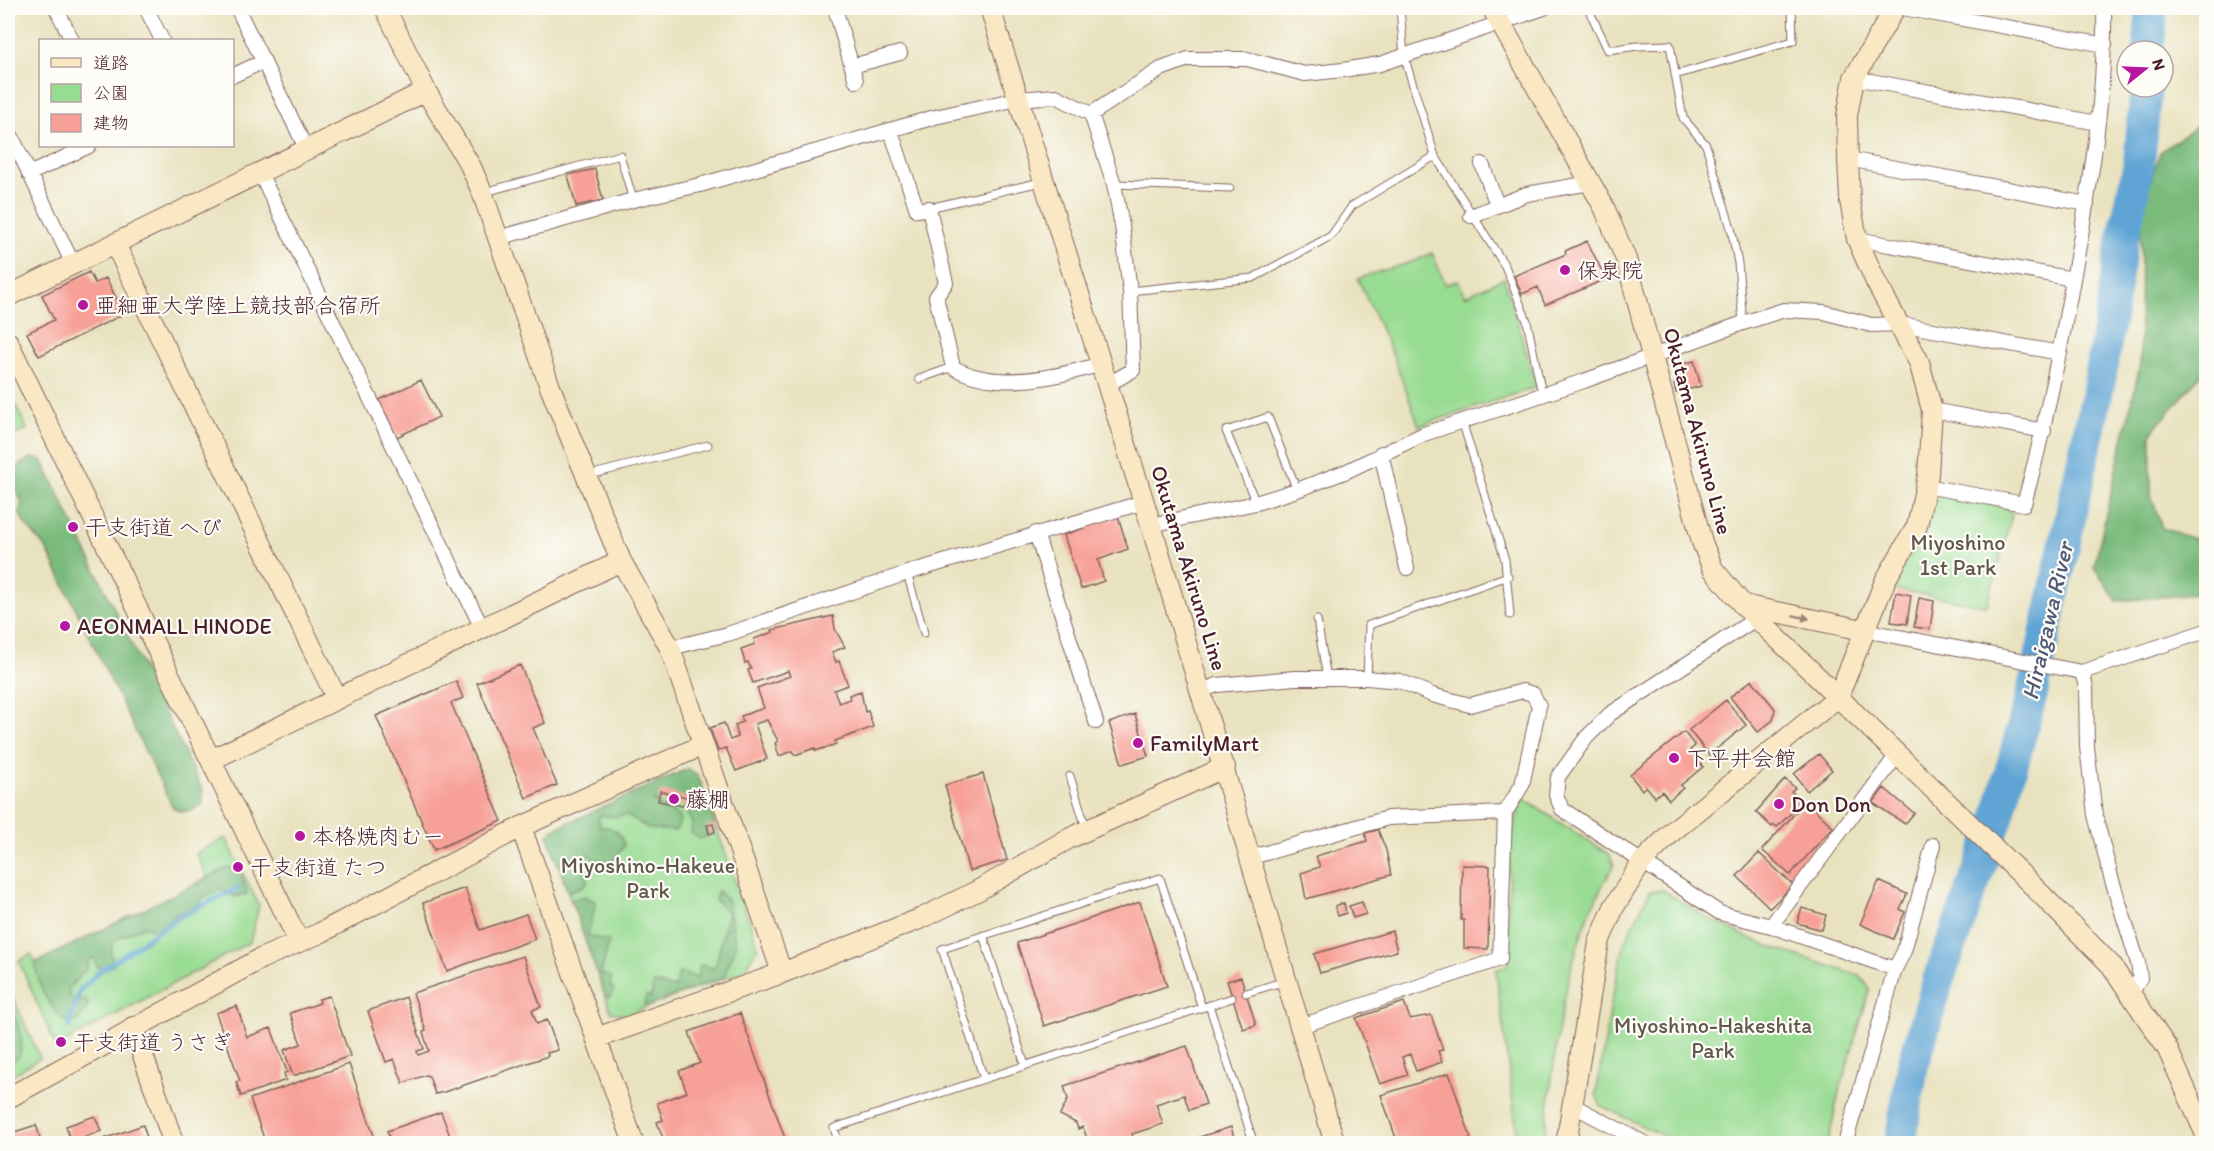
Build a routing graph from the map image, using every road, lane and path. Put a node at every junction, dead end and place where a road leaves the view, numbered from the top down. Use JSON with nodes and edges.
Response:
{"nodes":[{"id":1,"x":56,"y":8,"type":"edge"},
{"id":2,"x":146,"y":8,"type":"edge"},
{"id":3,"x":237,"y":8,"type":"edge"},
{"id":4,"x":385,"y":8,"type":"edge"},
{"id":5,"x":835,"y":8,"type":"edge"},
{"id":6,"x":990,"y":8,"type":"edge"},
{"id":7,"x":1400,"y":8,"type":"edge"},
{"id":8,"x":1544,"y":8,"type":"edge"},
{"id":9,"x":1588,"y":8,"type":"edge"},
{"id":10,"x":1792,"y":8,"type":"edge"},
{"id":11,"x":1894,"y":8,"type":"edge"},
{"id":12,"x":1902,"y":8,"type":"edge"},
{"id":13,"x":2104,"y":8,"type":"edge"},
{"id":14,"x":1496,"y":15,"type":"edge"},
{"id":15,"x":72,"y":39,"type":"edge"},
{"id":16,"x":162,"y":39,"type":"edge"},
{"id":17,"x":2104,"y":45,"type":"junction"},
{"id":18,"x":900,"y":53,"type":"dead end"},
{"id":19,"x":1404,"y":56,"type":"junction"},
{"id":20,"x":264,"y":61,"type":"junction"},
{"id":21,"x":852,"y":66,"type":"junction"},
{"id":22,"x":234,"y":75,"type":"edge"},
{"id":23,"x":1675,"y":75,"type":"junction"},
{"id":24,"x":1854,"y":78,"type":"junction"},
{"id":25,"x":856,"y":81,"type":"dead end"},
{"id":26,"x":426,"y":92,"type":"junction"},
{"id":27,"x":1018,"y":99,"type":"junction"},
{"id":28,"x":1091,"y":114,"type":"junction"},
{"id":29,"x":2098,"y":123,"type":"junction"},
{"id":30,"x":8,"y":129,"type":"edge"},
{"id":31,"x":891,"y":131,"type":"junction"},
{"id":32,"x":86,"y":147,"type":"edge"},
{"id":33,"x":307,"y":150,"type":"junction"},
{"id":34,"x":1435,"y":156,"type":"junction"},
{"id":35,"x":1848,"y":159,"type":"junction"},
{"id":36,"x":1482,"y":164,"type":"dead end"},
{"id":37,"x":260,"y":173,"type":"junction"},
{"id":38,"x":29,"y":174,"type":"junction"},
{"id":39,"x":1044,"y":181,"type":"junction"},
{"id":40,"x":1590,"y":183,"type":"junction"},
{"id":41,"x":1114,"y":184,"type":"junction"},
{"id":42,"x":1230,"y":188,"type":"dead end"},
{"id":43,"x":482,"y":192,"type":"junction"},
{"id":44,"x":633,"y":200,"type":"junction"},
{"id":45,"x":2087,"y":204,"type":"junction"},
{"id":46,"x":1497,"y":205,"type":"junction"},
{"id":47,"x":929,"y":208,"type":"junction"},
{"id":48,"x":1471,"y":216,"type":"junction"},
{"id":49,"x":498,"y":237,"type":"junction"},
{"id":50,"x":1857,"y":239,"type":"junction"},
{"id":51,"x":115,"y":244,"type":"junction"},
{"id":52,"x":73,"y":264,"type":"junction"},
{"id":53,"x":2073,"y":279,"type":"junction"},
{"id":54,"x":1130,"y":291,"type":"junction"},
{"id":55,"x":8,"y":296,"type":"edge"},
{"id":56,"x":1743,"y":323,"type":"junction"},
{"id":57,"x":1900,"y":324,"type":"junction"},
{"id":58,"x":8,"y":342,"type":"edge"},
{"id":59,"x":2060,"y":353,"type":"junction"},
{"id":60,"x":1653,"y":357,"type":"junction"},
{"id":61,"x":1101,"y":364,"type":"junction"},
{"id":62,"x":953,"y":367,"type":"junction"},
{"id":63,"x":919,"y":379,"type":"dead end"},
{"id":64,"x":1107,"y":385,"type":"junction"},
{"id":65,"x":1542,"y":394,"type":"junction"},
{"id":66,"x":1932,"y":410,"type":"junction"},
{"id":67,"x":1462,"y":421,"type":"junction"},
{"id":68,"x":2044,"y":431,"type":"junction"},
{"id":69,"x":708,"y":444,"type":"dead end"},
{"id":70,"x":1381,"y":453,"type":"junction"},
{"id":71,"x":587,"y":475,"type":"junction"},
{"id":72,"x":1926,"y":486,"type":"junction"},
{"id":73,"x":1298,"y":490,"type":"junction"},
{"id":74,"x":1144,"y":502,"type":"junction"},
{"id":75,"x":1256,"y":503,"type":"junction"},
{"id":76,"x":1151,"y":525,"type":"junction"},
{"id":77,"x":1036,"y":533,"type":"junction"},
{"id":78,"x":621,"y":561,"type":"junction"},
{"id":79,"x":1407,"y":568,"type":"dead end"},
{"id":80,"x":907,"y":573,"type":"junction"},
{"id":81,"x":1508,"y":576,"type":"junction"},
{"id":82,"x":1750,"y":611,"type":"junction"},
{"id":83,"x":1510,"y":615,"type":"dead end"},
{"id":84,"x":1317,"y":620,"type":"dead end"},
{"id":85,"x":482,"y":628,"type":"junction"},
{"id":86,"x":1863,"y":630,"type":"junction"},
{"id":87,"x":2206,"y":631,"type":"edge"},
{"id":88,"x":924,"y":633,"type":"dead end"},
{"id":89,"x":670,"y":648,"type":"junction"},
{"id":90,"x":2079,"y":671,"type":"junction"},
{"id":91,"x":1327,"y":678,"type":"junction"},
{"id":92,"x":1367,"y":678,"type":"junction"},
{"id":93,"x":1201,"y":691,"type":"junction"},
{"id":94,"x":1838,"y":696,"type":"junction"},
{"id":95,"x":337,"y":699,"type":"junction"},
{"id":96,"x":1096,"y":722,"type":"dead end"},
{"id":97,"x":703,"y":745,"type":"junction"},
{"id":98,"x":1897,"y":755,"type":"junction"},
{"id":99,"x":211,"y":760,"type":"junction"},
{"id":100,"x":1225,"y":767,"type":"junction"},
{"id":101,"x":1070,"y":776,"type":"dead end"},
{"id":102,"x":1505,"y":813,"type":"junction"},
{"id":103,"x":521,"y":827,"type":"junction"},
{"id":104,"x":1087,"y":830,"type":"junction"},
{"id":105,"x":1933,"y":845,"type":"dead end"},
{"id":106,"x":1252,"y":857,"type":"junction"},
{"id":107,"x":1642,"y":862,"type":"junction"},
{"id":108,"x":1771,"y":926,"type":"junction"},
{"id":109,"x":983,"y":935,"type":"junction"},
{"id":110,"x":299,"y":942,"type":"junction"},
{"id":111,"x":1895,"y":969,"type":"junction"},
{"id":112,"x":782,"y":973,"type":"junction"},
{"id":113,"x":1287,"y":980,"type":"junction"},
{"id":114,"x":1246,"y":993,"type":"dead end"},
{"id":115,"x":2132,"y":993,"type":"junction"},
{"id":116,"x":1232,"y":998,"type":"dead end"},
{"id":117,"x":1205,"y":1006,"type":"junction"},
{"id":118,"x":1300,"y":1026,"type":"junction"},
{"id":119,"x":133,"y":1027,"type":"junction"},
{"id":120,"x":596,"y":1038,"type":"junction"},
{"id":121,"x":1025,"y":1065,"type":"junction"},
{"id":122,"x":984,"y":1079,"type":"junction"},
{"id":123,"x":8,"y":1098,"type":"edge"},
{"id":124,"x":1572,"y":1105,"type":"junction"},
{"id":125,"x":2206,"y":1135,"type":"edge"},
{"id":126,"x":174,"y":1143,"type":"edge"},
{"id":127,"x":634,"y":1143,"type":"edge"},
{"id":128,"x":839,"y":1143,"type":"edge"},
{"id":129,"x":1254,"y":1143,"type":"edge"},
{"id":130,"x":1335,"y":1143,"type":"edge"},
{"id":131,"x":1566,"y":1143,"type":"edge"},
{"id":132,"x":1646,"y":1143,"type":"edge"},
{"id":133,"x":1845,"y":1143,"type":"edge"}],
"edges":[{"from":1,"to":15,"type":"street"},
{"from":2,"to":16,"type":"street"},
{"from":3,"to":20,"type":"street"},
{"from":4,"to":26,"type":"street"},
{"from":5,"to":21,"type":"street"},
{"from":6,"to":27,"type":"street","name":"Okutama Akiruno Line"},
{"from":7,"to":19,"type":"lane"},
{"from":8,"to":14,"type":"street"},
{"from":9,"to":23,"type":"lane"},
{"from":10,"to":23,"type":"lane"},
{"from":11,"to":24,"type":"street"},
{"from":12,"to":17,"type":"street"},
{"from":13,"to":17,"type":"street"},
{"from":14,"to":19,"type":"street"},
{"from":14,"to":40,"type":"street","name":"Okutama Akiruno Line"},
{"from":17,"to":29,"type":"street"},
{"from":18,"to":21,"type":"street"},
{"from":19,"to":28,"type":"street"},
{"from":19,"to":34,"type":"lane"},
{"from":20,"to":22,"type":"street"},
{"from":20,"to":33,"type":"street"},
{"from":21,"to":25,"type":"street"},
{"from":23,"to":56,"type":"lane"},
{"from":24,"to":29,"type":"street"},
{"from":24,"to":35,"type":"street"},
{"from":26,"to":33,"type":"street"},
{"from":26,"to":43,"type":"street"},
{"from":27,"to":28,"type":"street"},
{"from":27,"to":31,"type":"street"},
{"from":27,"to":39,"type":"street","name":"Okutama Akiruno Line"},
{"from":28,"to":41,"type":"street"},
{"from":29,"to":45,"type":"street"},
{"from":30,"to":38,"type":"street"},
{"from":31,"to":44,"type":"street"},
{"from":31,"to":47,"type":"street"},
{"from":32,"to":38,"type":"street"},
{"from":33,"to":37,"type":"street"},
{"from":34,"to":48,"type":"lane"},
{"from":34,"to":54,"type":"lane"},
{"from":35,"to":45,"type":"street"},
{"from":35,"to":50,"type":"street"},
{"from":36,"to":46,"type":"street"},
{"from":37,"to":51,"type":"street"},
{"from":37,"to":85,"type":"street"},
{"from":38,"to":52,"type":"street"},
{"from":39,"to":47,"type":"lane"},
{"from":39,"to":61,"type":"street","name":"Okutama Akiruno Line"},
{"from":40,"to":46,"type":"street"},
{"from":40,"to":60,"type":"street","name":"Okutama Akiruno Line"},
{"from":41,"to":42,"type":"lane"},
{"from":41,"to":54,"type":"street"},
{"from":43,"to":44,"type":"lane"},
{"from":43,"to":49,"type":"street"},
{"from":44,"to":49,"type":"street"},
{"from":45,"to":53,"type":"street"},
{"from":46,"to":48,"type":"street"},
{"from":47,"to":62,"type":"street"},
{"from":48,"to":65,"type":"lane"},
{"from":49,"to":71,"type":"street"},
{"from":50,"to":53,"type":"street"},
{"from":50,"to":57,"type":"street"},
{"from":51,"to":52,"type":"street"},
{"from":51,"to":95,"type":"street"},
{"from":52,"to":55,"type":"street"},
{"from":53,"to":59,"type":"street"},
{"from":54,"to":64,"type":"street"},
{"from":56,"to":57,"type":"street"},
{"from":56,"to":60,"type":"street"},
{"from":57,"to":59,"type":"street"},
{"from":57,"to":66,"type":"street"},
{"from":58,"to":99,"type":"street"},
{"from":59,"to":68,"type":"street"},
{"from":60,"to":65,"type":"street"},
{"from":60,"to":82,"type":"street","name":"Okutama Akiruno Line"},
{"from":61,"to":62,"type":"street"},
{"from":61,"to":64,"type":"street","name":"Okutama Akiruno Line"},
{"from":62,"to":63,"type":"lane"},
{"from":64,"to":74,"type":"street","name":"Okutama Akiruno Line"},
{"from":65,"to":67,"type":"street"},
{"from":66,"to":68,"type":"street"},
{"from":66,"to":72,"type":"street"},
{"from":67,"to":70,"type":"street"},
{"from":67,"to":81,"type":"lane"},
{"from":68,"to":72,"type":"street"},
{"from":69,"to":71,"type":"lane"},
{"from":70,"to":73,"type":"street"},
{"from":70,"to":79,"type":"street"},
{"from":71,"to":78,"type":"street"},
{"from":72,"to":86,"type":"street"},
{"from":73,"to":75,"type":"street"},
{"from":73,"to":75,"type":"lane"},
{"from":74,"to":76,"type":"street","name":"Okutama Akiruno Line"},
{"from":74,"to":77,"type":"street"},
{"from":75,"to":76,"type":"street"},
{"from":76,"to":93,"type":"street","name":"Okutama Akiruno Line"},
{"from":77,"to":80,"type":"street"},
{"from":77,"to":96,"type":"street"},
{"from":78,"to":85,"type":"street"},
{"from":78,"to":89,"type":"street"},
{"from":80,"to":88,"type":"lane"},
{"from":80,"to":89,"type":"street"},
{"from":81,"to":83,"type":"lane"},
{"from":81,"to":92,"type":"lane"},
{"from":82,"to":86,"type":"street","one_way":true},
{"from":82,"to":94,"type":"street","name":"Okutama Akiruno Line"},
{"from":82,"to":107,"type":"street"},
{"from":84,"to":91,"type":"lane"},
{"from":85,"to":95,"type":"street"},
{"from":86,"to":90,"type":"street"},
{"from":86,"to":94,"type":"street"},
{"from":87,"to":90,"type":"street"},
{"from":89,"to":97,"type":"street"},
{"from":90,"to":115,"type":"street"},
{"from":91,"to":92,"type":"street"},
{"from":91,"to":93,"type":"street"},
{"from":92,"to":102,"type":"street"},
{"from":93,"to":100,"type":"street","name":"Okutama Akiruno Line"},
{"from":94,"to":98,"type":"street","name":"Okutama Akiruno Line"},
{"from":94,"to":107,"type":"street"},
{"from":95,"to":99,"type":"street"},
{"from":97,"to":103,"type":"street"},
{"from":97,"to":112,"type":"street"},
{"from":98,"to":108,"type":"street"},
{"from":98,"to":115,"type":"street","name":"Okutama Akiruno Line"},
{"from":99,"to":110,"type":"street"},
{"from":100,"to":104,"type":"street"},
{"from":100,"to":106,"type":"street","name":"Okutama Akiruno Line"},
{"from":101,"to":104,"type":"lane"},
{"from":102,"to":106,"type":"street"},
{"from":102,"to":118,"type":"street"},
{"from":103,"to":110,"type":"street"},
{"from":103,"to":120,"type":"street"},
{"from":104,"to":112,"type":"street"},
{"from":105,"to":111,"type":"street"},
{"from":106,"to":113,"type":"street","name":"Okutama Akiruno Line"},
{"from":107,"to":108,"type":"street"},
{"from":107,"to":124,"type":"street"},
{"from":108,"to":111,"type":"street"},
{"from":109,"to":117,"type":"lane"},
{"from":109,"to":121,"type":"lane"},
{"from":109,"to":122,"type":"lane"},
{"from":110,"to":119,"type":"street"},
{"from":111,"to":133,"type":"street"},
{"from":112,"to":120,"type":"street"},
{"from":113,"to":114,"type":"lane"},
{"from":113,"to":118,"type":"street","name":"Okutama Akiruno Line"},
{"from":115,"to":125,"type":"street"},
{"from":116,"to":117,"type":"lane"},
{"from":117,"to":121,"type":"lane"},
{"from":117,"to":129,"type":"lane"},
{"from":118,"to":130,"type":"street","name":"Okutama Akiruno Line"},
{"from":119,"to":123,"type":"street"},
{"from":119,"to":126,"type":"street"},
{"from":120,"to":127,"type":"street"},
{"from":121,"to":122,"type":"lane"},
{"from":122,"to":128,"type":"lane"},
{"from":124,"to":131,"type":"street"},
{"from":124,"to":132,"type":"street"}]}
